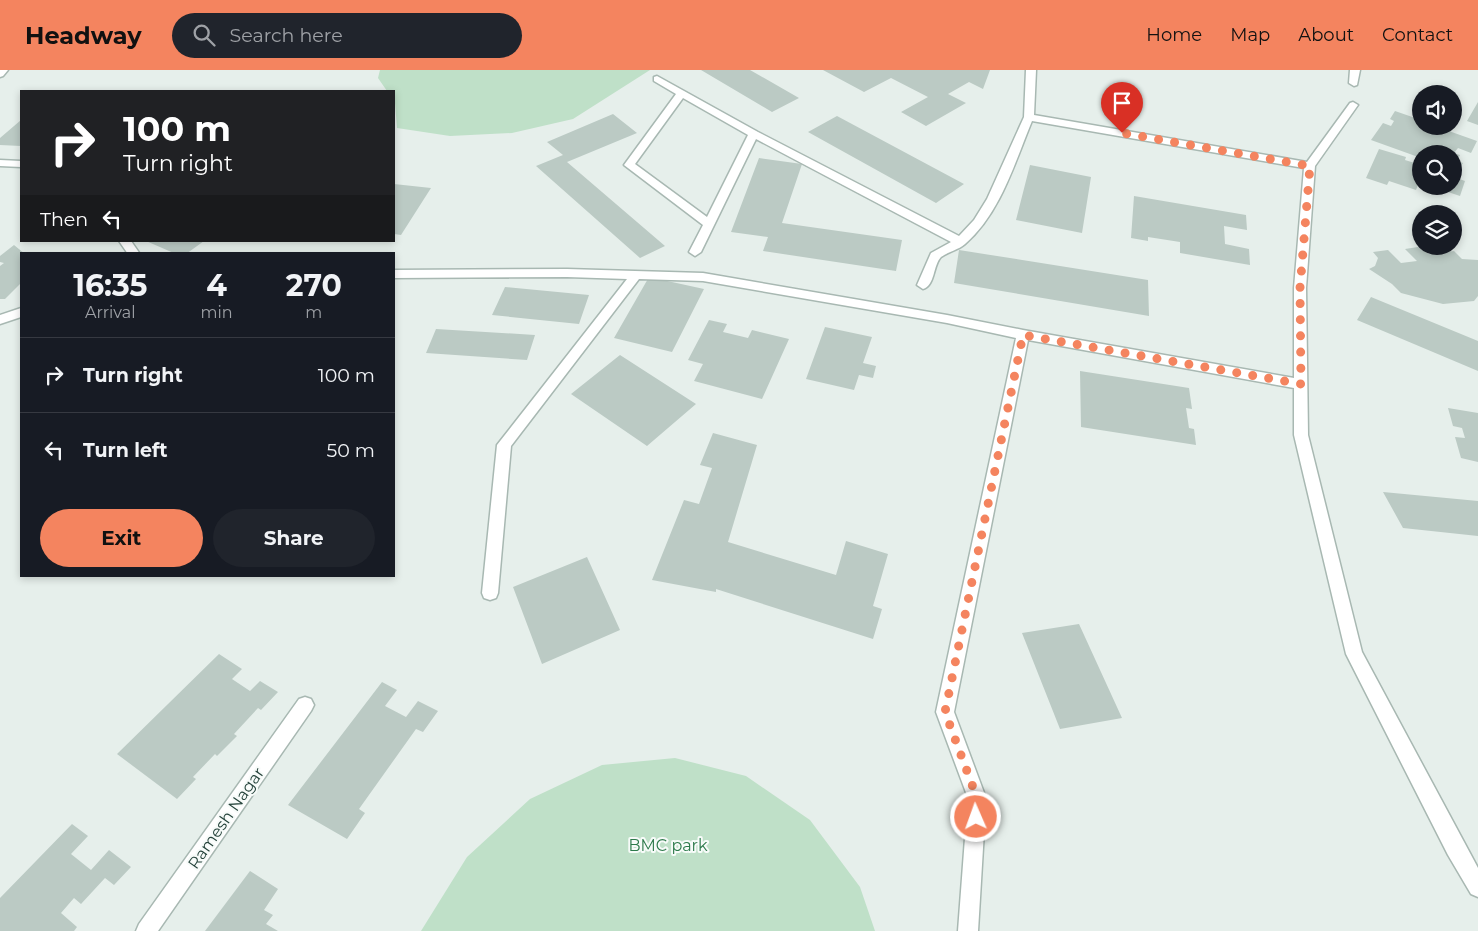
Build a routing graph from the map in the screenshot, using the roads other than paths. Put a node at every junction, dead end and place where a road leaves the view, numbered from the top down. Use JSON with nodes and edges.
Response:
{"nodes":[{"id":1,"x":3,"y":70,"type":"edge"},
{"id":2,"x":1031,"y":70,"type":"edge"},
{"id":3,"x":1355,"y":70,"type":"edge"},
{"id":4,"x":0,"y":74,"type":"edge"},
{"id":5,"x":657,"y":79,"type":"dead end"},
{"id":6,"x":1354,"y":83,"type":"dead end"},
{"id":7,"x":681,"y":93,"type":"junction"},
{"id":8,"x":1353,"y":105,"type":"dead end"},
{"id":9,"x":1028,"y":117,"type":"junction"},
{"id":10,"x":754,"y":134,"type":"junction"},
{"id":11,"x":0,"y":163,"type":"edge"},
{"id":12,"x":20,"y":164,"type":"edge"},
{"id":13,"x":1310,"y":166,"type":"junction"},
{"id":14,"x":708,"y":224,"type":"junction"},
{"id":15,"x":960,"y":242,"type":"junction"},
{"id":16,"x":695,"y":252,"type":"dead end"},
{"id":17,"x":395,"y":274,"type":"edge"},
{"id":18,"x":636,"y":275,"type":"junction"},
{"id":19,"x":923,"y":284,"type":"dead end"},
{"id":20,"x":20,"y":312,"type":"edge"},
{"id":21,"x":0,"y":320,"type":"edge"},
{"id":22,"x":1023,"y":335,"type":"junction"},
{"id":23,"x":1301,"y":384,"type":"junction"},
{"id":24,"x":490,"y":592,"type":"dead end"},
{"id":25,"x":306,"y":704,"type":"dead end"},
{"id":26,"x":1478,"y":887,"type":"edge"},
{"id":27,"x":146,"y":931,"type":"edge"},
{"id":28,"x":968,"y":931,"type":"edge"}],
"edges":[{"from":1,"to":4,"type":"street"},
{"from":2,"to":9,"type":"street"},
{"from":3,"to":6,"type":"street"},
{"from":5,"to":7,"type":"street"},
{"from":7,"to":10,"type":"street"},
{"from":7,"to":14,"type":"street"},
{"from":8,"to":13,"type":"street"},
{"from":9,"to":13,"type":"street"},
{"from":9,"to":15,"type":"street"},
{"from":10,"to":14,"type":"street"},
{"from":10,"to":15,"type":"street"},
{"from":11,"to":12,"type":"street"},
{"from":13,"to":23,"type":"street"},
{"from":14,"to":16,"type":"street"},
{"from":15,"to":19,"type":"street"},
{"from":17,"to":18,"type":"street"},
{"from":18,"to":22,"type":"street"},
{"from":18,"to":24,"type":"street"},
{"from":20,"to":21,"type":"street"},
{"from":22,"to":23,"type":"street"},
{"from":22,"to":28,"type":"street"},
{"from":23,"to":26,"type":"street"},
{"from":25,"to":27,"type":"street","name":"Ramesh Nagar"}]}
